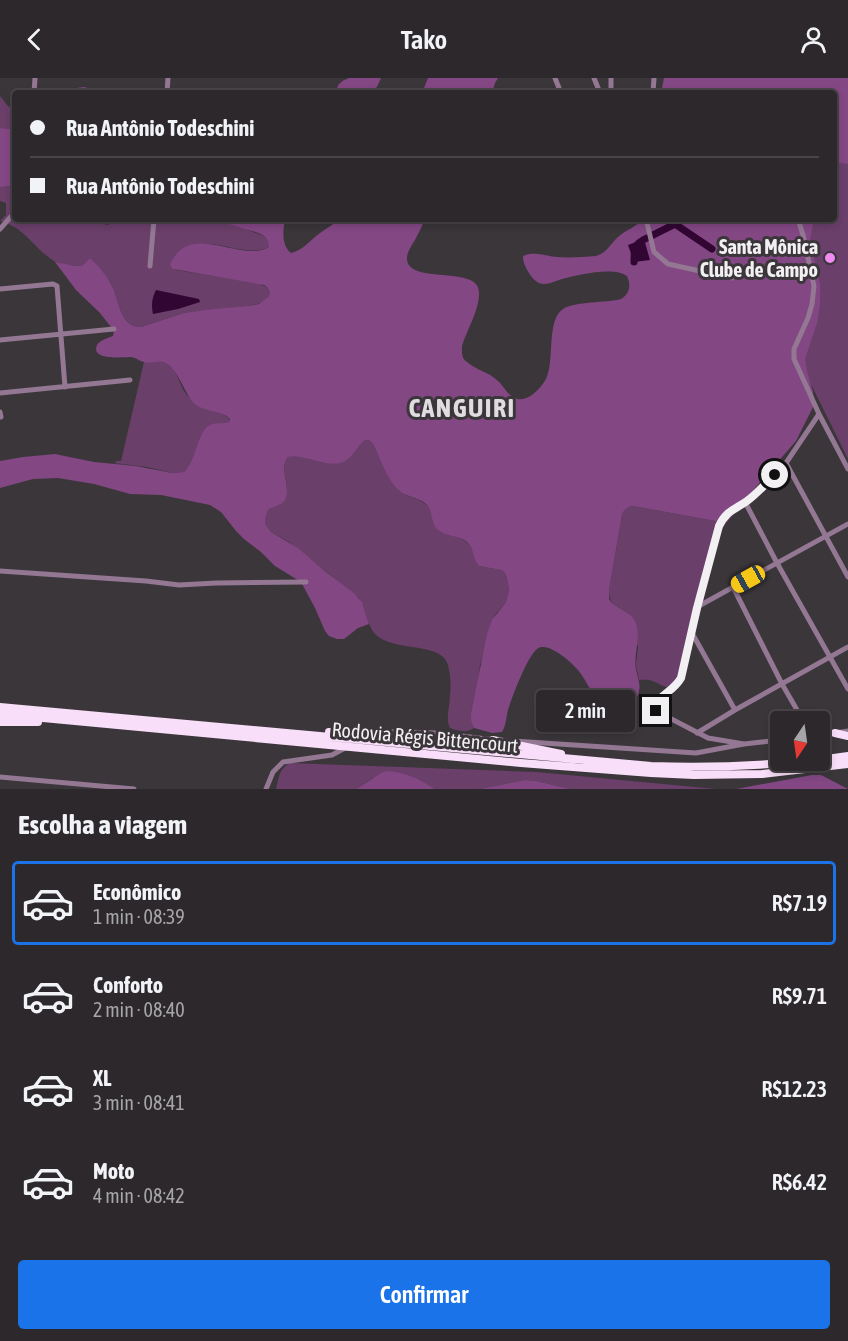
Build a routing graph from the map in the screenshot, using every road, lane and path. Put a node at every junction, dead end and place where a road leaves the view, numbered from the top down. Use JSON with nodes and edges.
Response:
{"nodes":[{"id":1,"x":12,"y":215,"type":"edge"},
{"id":2,"x":154,"y":222,"type":"edge"},
{"id":3,"x":646,"y":222,"type":"edge"},
{"id":4,"x":799,"y":222,"type":"edge"},
{"id":5,"x":0,"y":229,"type":"edge"},
{"id":6,"x":150,"y":266,"type":"dead end"},
{"id":7,"x":732,"y":278,"type":"dead end"},
{"id":8,"x":0,"y":289,"type":"edge"},
{"id":9,"x":114,"y":329,"type":"dead end"},
{"id":10,"x":61,"y":334,"type":"junction"},
{"id":11,"x":0,"y":340,"type":"edge"},
{"id":12,"x":130,"y":380,"type":"dead end"},
{"id":13,"x":65,"y":387,"type":"junction"},
{"id":14,"x":0,"y":393,"type":"edge"},
{"id":15,"x":0,"y":412,"type":"edge"},
{"id":16,"x":819,"y":414,"type":"junction"},
{"id":17,"x":1,"y":417,"type":"edge"},
{"id":18,"x":786,"y":463,"type":"junction"},
{"id":19,"x":848,"y":469,"type":"edge"},
{"id":20,"x":745,"y":502,"type":"junction"},
{"id":21,"x":848,"y":524,"type":"edge"},
{"id":22,"x":826,"y":536,"type":"junction"},
{"id":23,"x":777,"y":563,"type":"junction"},
{"id":24,"x":0,"y":571,"type":"edge"},
{"id":25,"x":848,"y":577,"type":"edge"},
{"id":26,"x":306,"y":582,"type":"dead end"},
{"id":27,"x":733,"y":587,"type":"junction"},
{"id":28,"x":697,"y":608,"type":"junction"},
{"id":29,"x":692,"y":633,"type":"junction"},
{"id":30,"x":848,"y":647,"type":"edge"},
{"id":31,"x":830,"y":657,"type":"junction"},
{"id":32,"x":782,"y":684,"type":"junction"},
{"id":33,"x":848,"y":689,"type":"edge"},
{"id":34,"x":0,"y":705,"type":"edge"},
{"id":35,"x":735,"y":710,"type":"junction"},
{"id":36,"x":798,"y":711,"type":"edge"},
{"id":37,"x":0,"y":714,"type":"edge"},
{"id":38,"x":81,"y":721,"type":"junction"},
{"id":39,"x":0,"y":722,"type":"edge"},
{"id":40,"x":369,"y":731,"type":"joint"},
{"id":41,"x":848,"y":731,"type":"edge"},
{"id":42,"x":697,"y":733,"type":"junction"},
{"id":43,"x":835,"y":733,"type":"junction"},
{"id":44,"x":307,"y":734,"type":"junction"},
{"id":45,"x":830,"y":734,"type":"edge"},
{"id":46,"x":848,"y":736,"type":"edge"},
{"id":47,"x":708,"y":738,"type":"junction"},
{"id":48,"x":493,"y":740,"type":"junction"},
{"id":49,"x":770,"y":741,"type":"edge"},
{"id":50,"x":744,"y":744,"type":"junction"},
{"id":51,"x":348,"y":746,"type":"junction"},
{"id":52,"x":706,"y":750,"type":"junction"},
{"id":53,"x":848,"y":756,"type":"edge"},
{"id":54,"x":830,"y":758,"type":"edge"},
{"id":55,"x":595,"y":761,"type":"junction"},
{"id":56,"x":848,"y":764,"type":"edge"},
{"id":57,"x":770,"y":765,"type":"edge"},
{"id":58,"x":0,"y":777,"type":"edge"},
{"id":59,"x":134,"y":789,"type":"edge"},
{"id":60,"x":266,"y":789,"type":"edge"}],
"edges":[{"from":1,"to":5,"type":"street"},
{"from":2,"to":6,"type":"street"},
{"from":3,"to":7,"type":"street"},
{"from":4,"to":16,"type":"street"},
{"from":8,"to":10,"type":"street"},
{"from":9,"to":10,"type":"street"},
{"from":10,"to":11,"type":"street"},
{"from":10,"to":13,"type":"street"},
{"from":12,"to":13,"type":"street"},
{"from":13,"to":14,"type":"street"},
{"from":15,"to":17,"type":"street"},
{"from":16,"to":18,"type":"street"},
{"from":16,"to":19,"type":"street"},
{"from":18,"to":20,"type":"street"},
{"from":18,"to":22,"type":"street"},
{"from":20,"to":23,"type":"street"},
{"from":20,"to":28,"type":"street"},
{"from":21,"to":22,"type":"street"},
{"from":22,"to":23,"type":"street"},
{"from":22,"to":25,"type":"street"},
{"from":23,"to":27,"type":"street"},
{"from":23,"to":31,"type":"street"},
{"from":24,"to":26,"type":"street"},
{"from":27,"to":28,"type":"street"},
{"from":27,"to":32,"type":"street"},
{"from":28,"to":29,"type":"street"},
{"from":29,"to":35,"type":"street"},
{"from":29,"to":42,"type":"street"},
{"from":30,"to":31,"type":"street"},
{"from":31,"to":32,"type":"street"},
{"from":31,"to":33,"type":"street"},
{"from":32,"to":35,"type":"street"},
{"from":32,"to":36,"type":"street"},
{"from":34,"to":44,"type":"highway","name":"Rodovia Régis Bittencourt"},
{"from":35,"to":42,"type":"street"},
{"from":37,"to":38,"type":"highway","name":"Rodovia Régis Bittencourt"},
{"from":38,"to":39,"type":"highway"},
{"from":38,"to":51,"type":"highway","name":"Rodovia Régis Bittencourt"},
{"from":40,"to":44,"type":"highway"},
{"from":40,"to":48,"type":"street"},
{"from":41,"to":43,"type":"street"},
{"from":42,"to":47,"type":"street"},
{"from":43,"to":45,"type":"street"},
{"from":43,"to":46,"type":"highway"},
{"from":44,"to":55,"type":"highway","name":"Rodovia Régis Bittencourt"},
{"from":47,"to":50,"type":"street"},
{"from":47,"to":52,"type":"street"},
{"from":48,"to":52,"type":"street"},
{"from":48,"to":55,"type":"highway"},
{"from":49,"to":50,"type":"street"},
{"from":50,"to":52,"type":"street"},
{"from":51,"to":56,"type":"highway","name":"Rodovia Régis Bittencourt"},
{"from":51,"to":60,"type":"street"},
{"from":53,"to":54,"type":"highway","name":"Rodovia Régis Bittencourt"},
{"from":55,"to":57,"type":"highway","name":"Rodovia Régis Bittencourt"},
{"from":58,"to":59,"type":"street"}]}
